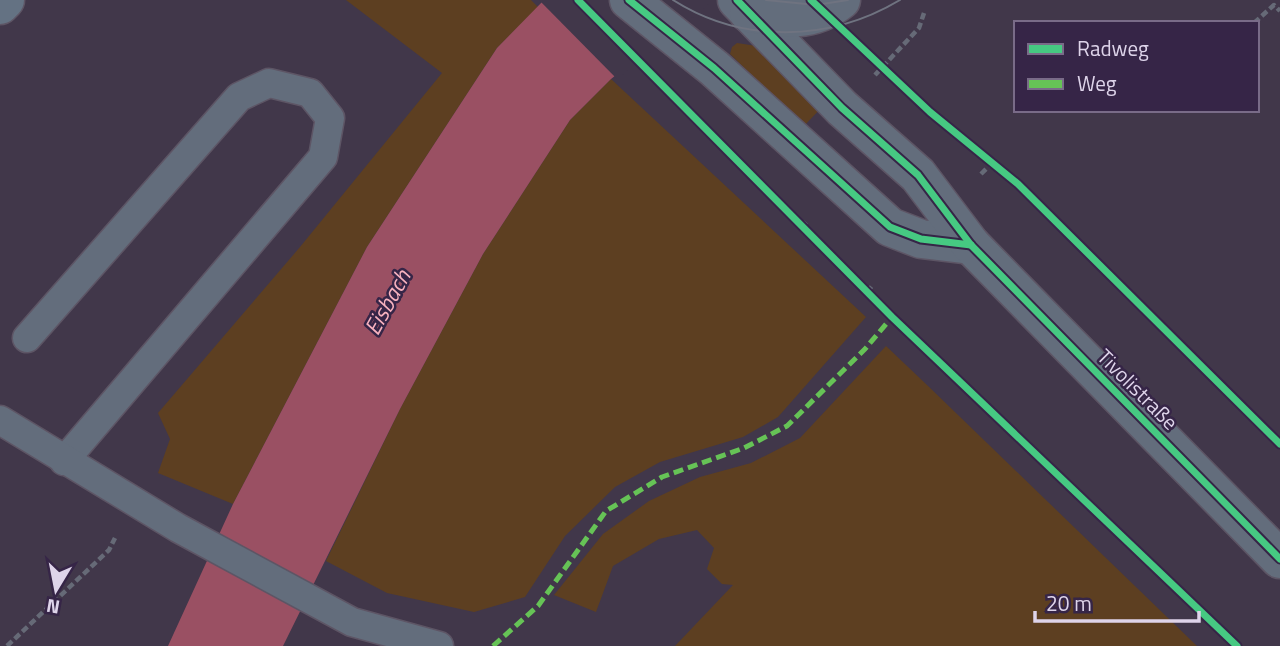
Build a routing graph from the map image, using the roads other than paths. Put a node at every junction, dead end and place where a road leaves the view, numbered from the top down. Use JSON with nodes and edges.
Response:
{"nodes":[{"id":1,"x":5,"y":0,"type":"edge"},
{"id":2,"x":629,"y":0,"type":"edge"},
{"id":3,"x":841,"y":0,"type":"edge"},
{"id":4,"x":0,"y":5,"type":"edge"},
{"id":5,"x":741,"y":5,"type":"edge"},
{"id":6,"x":971,"y":245,"type":"junction"},
{"id":7,"x":27,"y":338,"type":"dead end"},
{"id":8,"x":0,"y":420,"type":"edge"},
{"id":9,"x":64,"y":461,"type":"junction"},
{"id":10,"x":1280,"y":559,"type":"edge"},
{"id":11,"x":439,"y":646,"type":"edge"}],
"edges":[{"from":1,"to":4,"type":"main road"},
{"from":2,"to":6,"type":"street"},
{"from":3,"to":5,"type":"street"},
{"from":5,"to":6,"type":"street","name":"Tivolistraße"},
{"from":6,"to":10,"type":"street","name":"Tivolistraße"},
{"from":7,"to":9,"type":"lane"},
{"from":8,"to":9,"type":"lane"},
{"from":9,"to":11,"type":"lane"}]}
